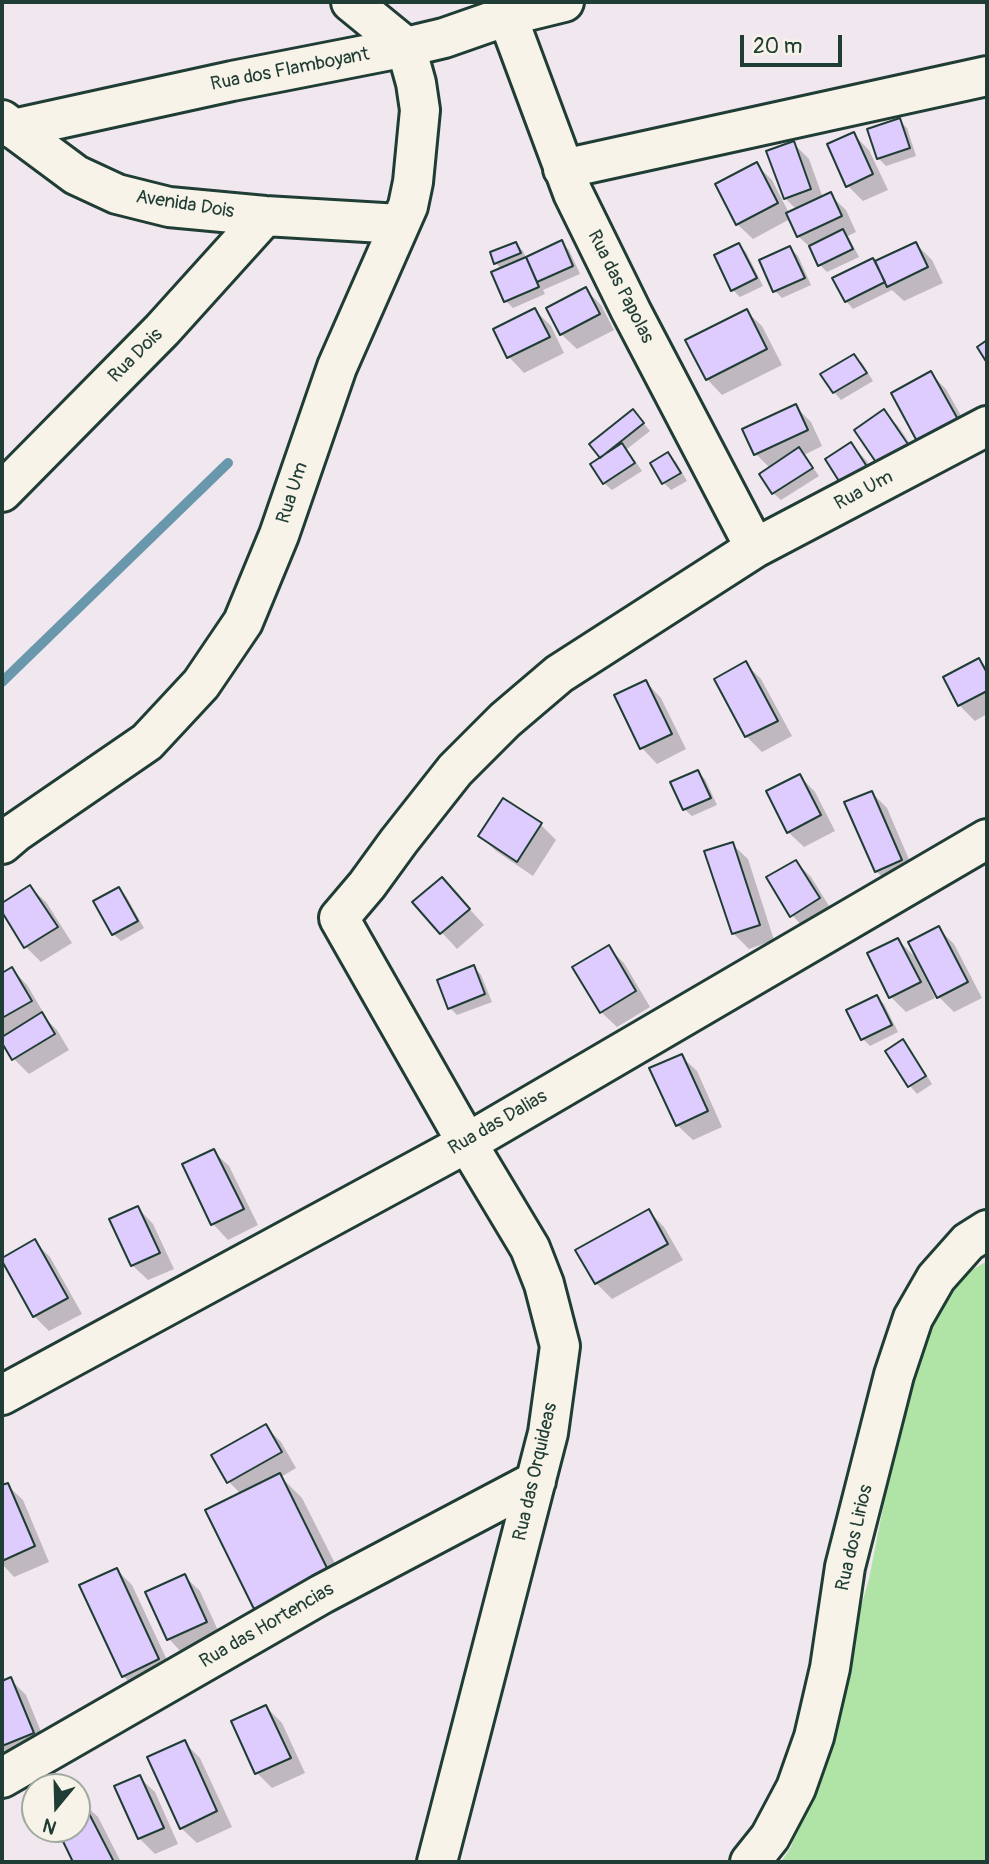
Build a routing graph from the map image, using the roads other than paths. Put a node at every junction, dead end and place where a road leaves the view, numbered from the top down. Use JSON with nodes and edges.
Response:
{"nodes":[{"id":1,"x":351,"y":2,"type":"edge"},
{"id":2,"x":564,"y":2,"type":"edge"},
{"id":3,"x":504,"y":9,"type":"edge"},
{"id":4,"x":406,"y":47,"type":"junction"},
{"id":5,"x":987,"y":76,"type":"edge"},
{"id":6,"x":8,"y":124,"type":"edge"},
{"id":7,"x":564,"y":169,"type":"junction"},
{"id":8,"x":265,"y":216,"type":"junction"},
{"id":9,"x":400,"y":224,"type":"junction"},
{"id":10,"x":987,"y":426,"type":"edge"},
{"id":11,"x":2,"y":492,"type":"edge"},
{"id":12,"x":755,"y":548,"type":"junction"},
{"id":13,"x":987,"y":839,"type":"edge"},
{"id":14,"x":2,"y":844,"type":"edge"},
{"id":15,"x":338,"y":918,"type":"joint"},
{"id":16,"x":467,"y":1143,"type":"junction"},
{"id":17,"x":987,"y":1230,"type":"edge"},
{"id":18,"x":2,"y":1395,"type":"edge"},
{"id":19,"x":536,"y":1481,"type":"junction"},
{"id":20,"x":2,"y":1778,"type":"edge"},
{"id":21,"x":437,"y":1862,"type":"edge"},
{"id":22,"x":750,"y":1862,"type":"edge"}],
"edges":[{"from":1,"to":4,"type":"street"},
{"from":2,"to":3,"type":"street","name":"Rua dos Flamboyant"},
{"from":3,"to":4,"type":"street","name":"Rua dos Flamboyant"},
{"from":3,"to":7,"type":"street","name":"Rua das Papolas"},
{"from":4,"to":6,"type":"street","name":"Rua dos Flamboyant"},
{"from":4,"to":9,"type":"street","name":"Rua Um"},
{"from":5,"to":7,"type":"street"},
{"from":6,"to":8,"type":"street","name":"Avenida Dois"},
{"from":7,"to":12,"type":"street","name":"Rua das Papolas"},
{"from":8,"to":9,"type":"street","name":"Avenida Dois"},
{"from":8,"to":11,"type":"street","name":"Rua Dois"},
{"from":9,"to":14,"type":"street","name":"Rua Um"},
{"from":10,"to":12,"type":"street","name":"Rua Um"},
{"from":12,"to":15,"type":"street","name":"Rua Um"},
{"from":13,"to":16,"type":"street","name":"Rua das Dalias"},
{"from":15,"to":16,"type":"street","name":"Rua das Orquideas"},
{"from":16,"to":18,"type":"street","name":"Rua das Dalias"},
{"from":16,"to":19,"type":"street","name":"Rua das Orquideas"},
{"from":17,"to":22,"type":"street","name":"Rua dos Lirios"},
{"from":19,"to":20,"type":"street","name":"Rua das Hortencias"},
{"from":19,"to":21,"type":"street","name":"Rua das Orquideas"}]}
